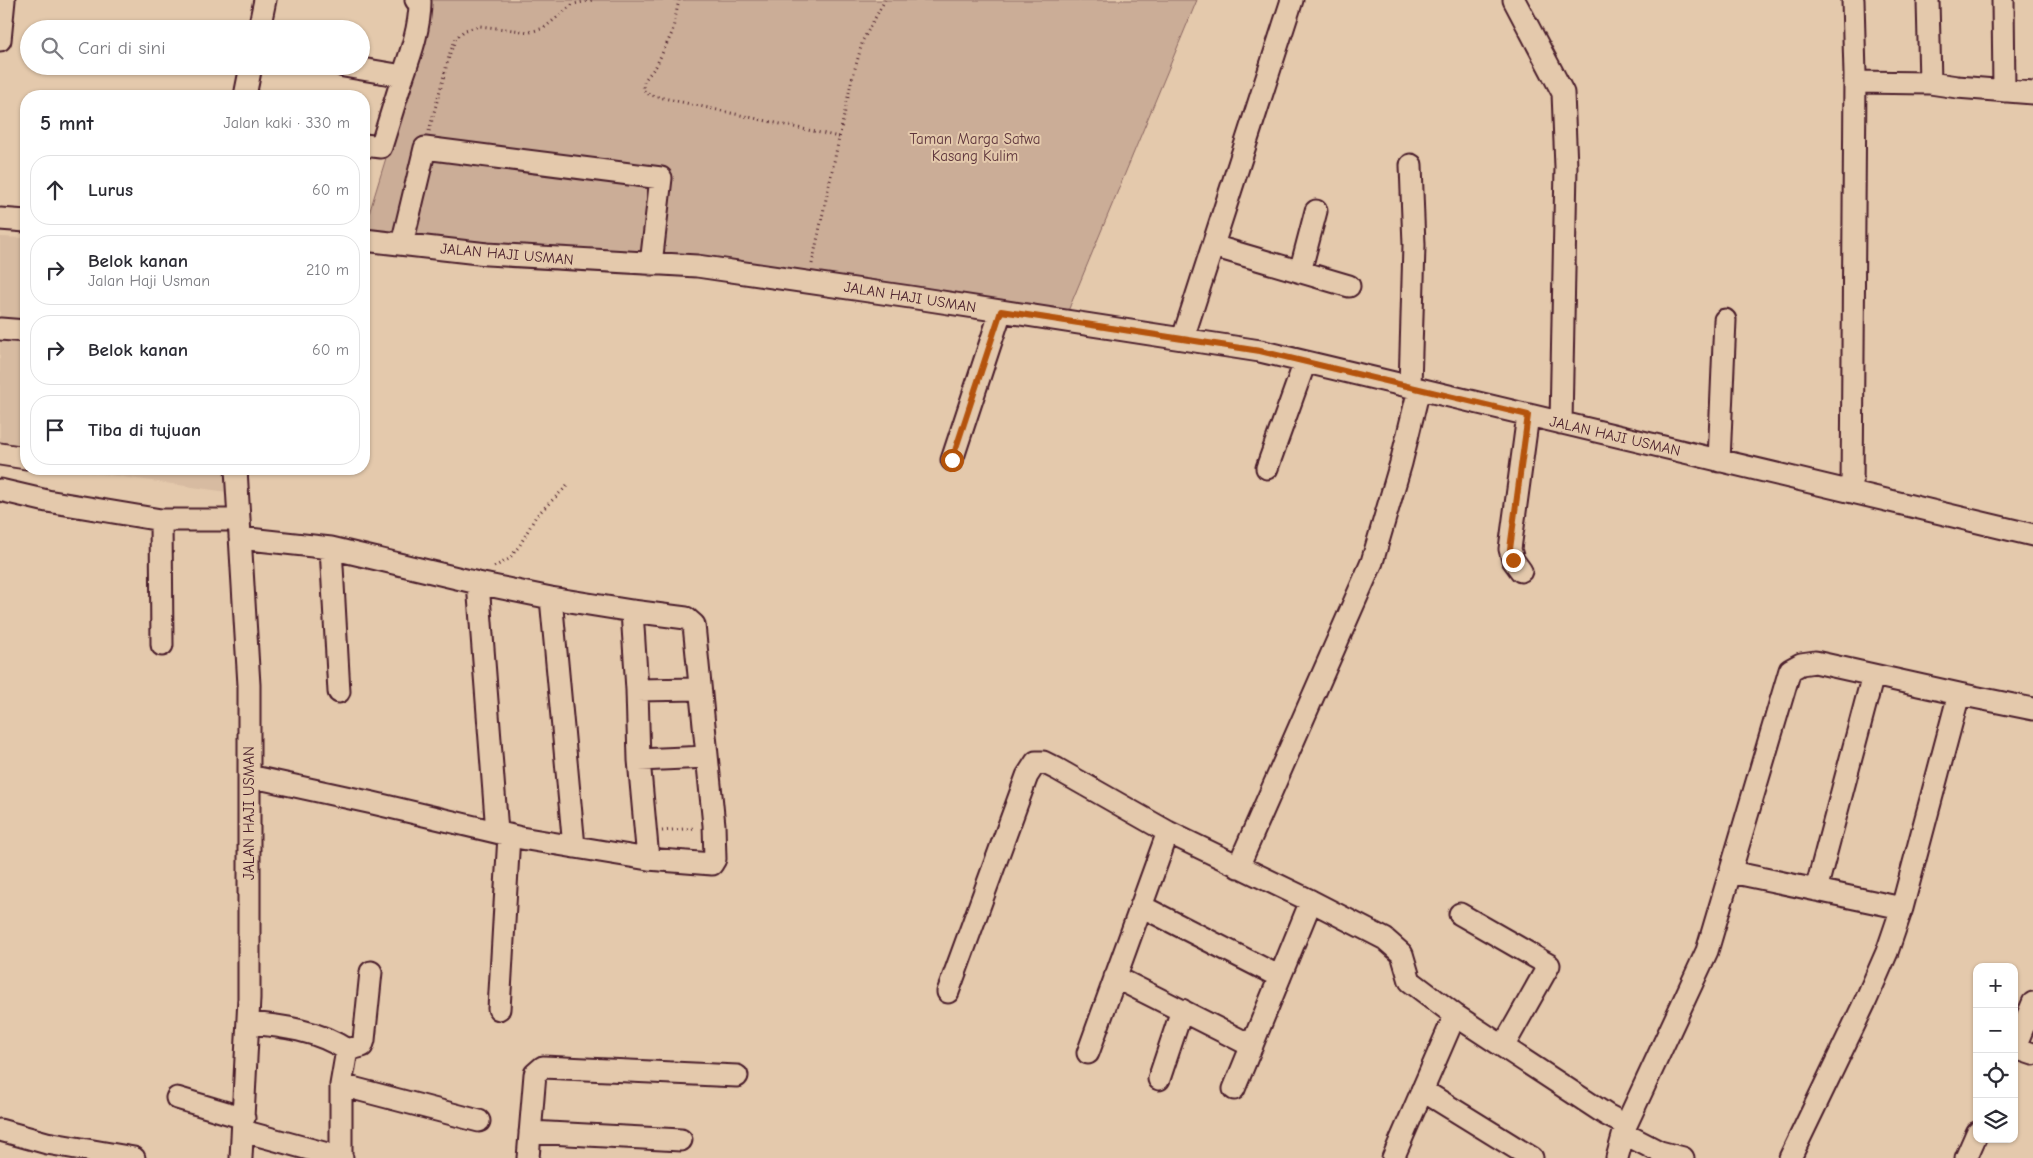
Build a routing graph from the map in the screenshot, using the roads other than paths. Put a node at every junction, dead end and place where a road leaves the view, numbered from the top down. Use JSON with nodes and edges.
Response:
{"nodes":[{"id":1,"x":4,"y":0,"type":"edge"},
{"id":2,"x":265,"y":0,"type":"edge"},
{"id":3,"x":416,"y":0,"type":"edge"},
{"id":4,"x":1292,"y":0,"type":"edge"},
{"id":5,"x":1514,"y":0,"type":"edge"},
{"id":6,"x":1852,"y":0,"type":"edge"},
{"id":7,"x":1928,"y":0,"type":"edge"},
{"id":8,"x":2003,"y":0,"type":"edge"},
{"id":9,"x":261,"y":20,"type":"edge"},
{"id":10,"x":0,"y":40,"type":"edge"},
{"id":11,"x":370,"y":70,"type":"edge"},
{"id":12,"x":249,"y":75,"type":"edge"},
{"id":13,"x":403,"y":76,"type":"junction"},
{"id":14,"x":1854,"y":82,"type":"junction"},
{"id":15,"x":1930,"y":83,"type":"junction"},
{"id":16,"x":246,"y":90,"type":"edge"},
{"id":17,"x":2004,"y":91,"type":"junction"},
{"id":18,"x":2033,"y":93,"type":"edge"},
{"id":19,"x":370,"y":146,"type":"edge"},
{"id":20,"x":1411,"y":165,"type":"dead end"},
{"id":21,"x":1316,"y":210,"type":"dead end"},
{"id":22,"x":0,"y":219,"type":"edge"},
{"id":23,"x":20,"y":221,"type":"edge"},
{"id":24,"x":370,"y":241,"type":"edge"},
{"id":25,"x":402,"y":244,"type":"junction"},
{"id":26,"x":1213,"y":246,"type":"junction"},
{"id":27,"x":651,"y":264,"type":"junction"},
{"id":28,"x":1300,"y":272,"type":"junction"},
{"id":29,"x":1349,"y":286,"type":"dead end"},
{"id":30,"x":1001,"y":311,"type":"junction"},
{"id":31,"x":1725,"y":320,"type":"dead end"},
{"id":32,"x":0,"y":329,"type":"edge"},
{"id":33,"x":20,"y":331,"type":"edge"},
{"id":34,"x":1183,"y":338,"type":"junction"},
{"id":35,"x":1305,"y":362,"type":"junction"},
{"id":36,"x":1414,"y":388,"type":"junction"},
{"id":37,"x":1528,"y":415,"type":"junction"},
{"id":38,"x":1561,"y":423,"type":"junction"},
{"id":39,"x":0,"y":454,"type":"edge"},
{"id":40,"x":20,"y":457,"type":"edge"},
{"id":41,"x":952,"y":460,"type":"dead end"},
{"id":42,"x":1719,"y":461,"type":"junction"},
{"id":43,"x":1267,"y":468,"type":"dead end"},
{"id":44,"x":236,"y":475,"type":"edge"},
{"id":45,"x":0,"y":490,"type":"edge"},
{"id":46,"x":1852,"y":492,"type":"junction"},
{"id":47,"x":161,"y":520,"type":"junction"},
{"id":48,"x":240,"y":529,"type":"junction"},
{"id":49,"x":2033,"y":535,"type":"edge"},
{"id":50,"x":331,"y":548,"type":"junction"},
{"id":51,"x":1521,"y":572,"type":"dead end"},
{"id":52,"x":474,"y":582,"type":"junction"},
{"id":53,"x":551,"y":598,"type":"junction"},
{"id":54,"x":632,"y":611,"type":"junction"},
{"id":55,"x":162,"y":645,"type":"dead end"},
{"id":56,"x":1874,"y":675,"type":"junction"},
{"id":57,"x":700,"y":689,"type":"junction"},
{"id":58,"x":637,"y":690,"type":"junction"},
{"id":59,"x":339,"y":692,"type":"dead end"},
{"id":60,"x":1959,"y":694,"type":"junction"},
{"id":61,"x":2033,"y":709,"type":"edge"},
{"id":62,"x":707,"y":757,"type":"junction"},
{"id":63,"x":639,"y":760,"type":"junction"},
{"id":64,"x":249,"y":776,"type":"junction"},
{"id":65,"x":1168,"y":832,"type":"junction"},
{"id":66,"x":503,"y":834,"type":"junction"},
{"id":67,"x":574,"y":847,"type":"junction"},
{"id":68,"x":648,"y":859,"type":"junction"},
{"id":69,"x":1238,"y":867,"type":"junction"},
{"id":70,"x":1731,"y":872,"type":"junction"},
{"id":71,"x":1816,"y":890,"type":"junction"},
{"id":72,"x":1311,"y":901,"type":"junction"},
{"id":73,"x":1140,"y":906,"type":"junction"},
{"id":74,"x":1902,"y":908,"type":"junction"},
{"id":75,"x":1460,"y":914,"type":"dead end"},
{"id":76,"x":371,"y":972,"type":"dead end"},
{"id":77,"x":1115,"y":977,"type":"junction"},
{"id":78,"x":1280,"y":977,"type":"junction"},
{"id":79,"x":948,"y":992,"type":"dead end"},
{"id":80,"x":2033,"y":1003,"type":"edge"},
{"id":81,"x":498,"y":1010,"type":"dead end"},
{"id":82,"x":1182,"y":1010,"type":"junction"},
{"id":83,"x":1455,"y":1014,"type":"junction"},
{"id":84,"x":248,"y":1023,"type":"junction"},
{"id":85,"x":2018,"y":1039,"type":"edge"},
{"id":86,"x":1504,"y":1045,"type":"junction"},
{"id":87,"x":1252,"y":1046,"type":"junction"},
{"id":88,"x":347,"y":1050,"type":"junction"},
{"id":89,"x":2018,"y":1050,"type":"edge"},
{"id":90,"x":1088,"y":1053,"type":"dead end"},
{"id":91,"x":2033,"y":1054,"type":"edge"},
{"id":92,"x":737,"y":1076,"type":"dead end"},
{"id":93,"x":1159,"y":1079,"type":"dead end"},
{"id":94,"x":340,"y":1085,"type":"junction"},
{"id":95,"x":1234,"y":1089,"type":"dead end"},
{"id":96,"x":1422,"y":1090,"type":"junction"},
{"id":97,"x":177,"y":1098,"type":"dead end"},
{"id":98,"x":479,"y":1121,"type":"dead end"},
{"id":99,"x":244,"y":1125,"type":"junction"},
{"id":100,"x":1626,"y":1129,"type":"junction"},
{"id":101,"x":0,"y":1130,"type":"edge"},
{"id":102,"x":530,"y":1132,"type":"junction"},
{"id":103,"x":681,"y":1140,"type":"dead end"},
{"id":104,"x":1973,"y":1143,"type":"edge"},
{"id":105,"x":134,"y":1158,"type":"edge"},
{"id":106,"x":241,"y":1158,"type":"edge"},
{"id":107,"x":342,"y":1158,"type":"edge"},
{"id":108,"x":528,"y":1158,"type":"edge"},
{"id":109,"x":1393,"y":1158,"type":"edge"},
{"id":110,"x":1532,"y":1158,"type":"edge"},
{"id":111,"x":1617,"y":1158,"type":"edge"},
{"id":112,"x":1683,"y":1158,"type":"edge"},
{"id":113,"x":1790,"y":1158,"type":"edge"},
{"id":114,"x":1966,"y":1158,"type":"edge"}],
"edges":[{"from":1,"to":10,"type":"street"},
{"from":2,"to":9,"type":"street"},
{"from":3,"to":13,"type":"street"},
{"from":4,"to":26,"type":"street"},
{"from":5,"to":38,"type":"street"},
{"from":6,"to":14,"type":"street"},
{"from":7,"to":15,"type":"street"},
{"from":8,"to":17,"type":"street"},
{"from":11,"to":13,"type":"street"},
{"from":12,"to":16,"type":"street"},
{"from":13,"to":19,"type":"street"},
{"from":14,"to":15,"type":"street"},
{"from":14,"to":46,"type":"street"},
{"from":15,"to":17,"type":"street"},
{"from":17,"to":18,"type":"street"},
{"from":20,"to":36,"type":"street"},
{"from":21,"to":28,"type":"street"},
{"from":22,"to":23,"type":"street"},
{"from":24,"to":25,"type":"street","name":"JALAN HAJI USMAN"},
{"from":25,"to":27,"type":"street","name":"JALAN HAJI USMAN"},
{"from":25,"to":27,"type":"street"},
{"from":26,"to":28,"type":"street"},
{"from":26,"to":34,"type":"street"},
{"from":27,"to":30,"type":"street","name":"JALAN HAJI USMAN"},
{"from":28,"to":29,"type":"street"},
{"from":30,"to":34,"type":"street","name":"JALAN HAJI USMAN"},
{"from":30,"to":41,"type":"street"},
{"from":31,"to":42,"type":"street"},
{"from":32,"to":33,"type":"street"},
{"from":34,"to":35,"type":"street","name":"JALAN HAJI USMAN"},
{"from":35,"to":36,"type":"street","name":"JALAN HAJI USMAN"},
{"from":35,"to":43,"type":"street"},
{"from":36,"to":37,"type":"street","name":"JALAN HAJI USMAN"},
{"from":36,"to":69,"type":"street"},
{"from":37,"to":38,"type":"street","name":"JALAN HAJI USMAN"},
{"from":37,"to":51,"type":"street"},
{"from":38,"to":42,"type":"street","name":"JALAN HAJI USMAN"},
{"from":39,"to":40,"type":"street"},
{"from":42,"to":46,"type":"street","name":"JALAN HAJI USMAN"},
{"from":44,"to":48,"type":"street","name":"JALAN HAJI USMAN"},
{"from":45,"to":47,"type":"street"},
{"from":46,"to":49,"type":"street","name":"JALAN HAJI USMAN"},
{"from":47,"to":48,"type":"street"},
{"from":47,"to":55,"type":"street"},
{"from":48,"to":50,"type":"street"},
{"from":48,"to":64,"type":"street","name":"JALAN HAJI USMAN"},
{"from":50,"to":52,"type":"street"},
{"from":50,"to":59,"type":"street"},
{"from":52,"to":53,"type":"street"},
{"from":52,"to":66,"type":"street"},
{"from":53,"to":54,"type":"street"},
{"from":53,"to":67,"type":"street"},
{"from":54,"to":57,"type":"street"},
{"from":54,"to":58,"type":"street"},
{"from":56,"to":60,"type":"street"},
{"from":56,"to":70,"type":"street"},
{"from":56,"to":71,"type":"street"},
{"from":57,"to":58,"type":"street"},
{"from":57,"to":62,"type":"street"},
{"from":58,"to":63,"type":"street"},
{"from":60,"to":61,"type":"street"},
{"from":60,"to":74,"type":"street"},
{"from":62,"to":63,"type":"street"},
{"from":62,"to":68,"type":"street"},
{"from":63,"to":68,"type":"street"},
{"from":64,"to":66,"type":"street"},
{"from":64,"to":84,"type":"street","name":"JALAN HAJI USMAN"},
{"from":65,"to":69,"type":"street"},
{"from":65,"to":73,"type":"street"},
{"from":65,"to":79,"type":"street"},
{"from":66,"to":67,"type":"street"},
{"from":66,"to":81,"type":"street"},
{"from":67,"to":68,"type":"street"},
{"from":69,"to":72,"type":"street"},
{"from":70,"to":71,"type":"street"},
{"from":70,"to":100,"type":"street"},
{"from":71,"to":74,"type":"street"},
{"from":72,"to":78,"type":"street"},
{"from":72,"to":83,"type":"street"},
{"from":73,"to":77,"type":"street"},
{"from":73,"to":78,"type":"street"},
{"from":74,"to":113,"type":"street"},
{"from":75,"to":86,"type":"street"},
{"from":76,"to":88,"type":"street"},
{"from":77,"to":82,"type":"street"},
{"from":77,"to":90,"type":"street"},
{"from":78,"to":87,"type":"street"},
{"from":80,"to":85,"type":"street"},
{"from":82,"to":87,"type":"street"},
{"from":82,"to":93,"type":"street"},
{"from":83,"to":86,"type":"street"},
{"from":83,"to":96,"type":"street"},
{"from":84,"to":88,"type":"street"},
{"from":84,"to":99,"type":"street","name":"JALAN HAJI USMAN"},
{"from":86,"to":100,"type":"street"},
{"from":87,"to":95,"type":"street"},
{"from":88,"to":94,"type":"street"},
{"from":89,"to":91,"type":"street"},
{"from":92,"to":102,"type":"street"},
{"from":94,"to":98,"type":"street"},
{"from":94,"to":107,"type":"street"},
{"from":96,"to":109,"type":"street"},
{"from":96,"to":110,"type":"street"},
{"from":97,"to":99,"type":"street"},
{"from":99,"to":106,"type":"street","name":"JALAN HAJI USMAN"},
{"from":99,"to":107,"type":"street"},
{"from":100,"to":111,"type":"street"},
{"from":100,"to":112,"type":"street"},
{"from":101,"to":105,"type":"street"},
{"from":102,"to":103,"type":"street"},
{"from":102,"to":108,"type":"street"},
{"from":104,"to":114,"type":"street"}]}
